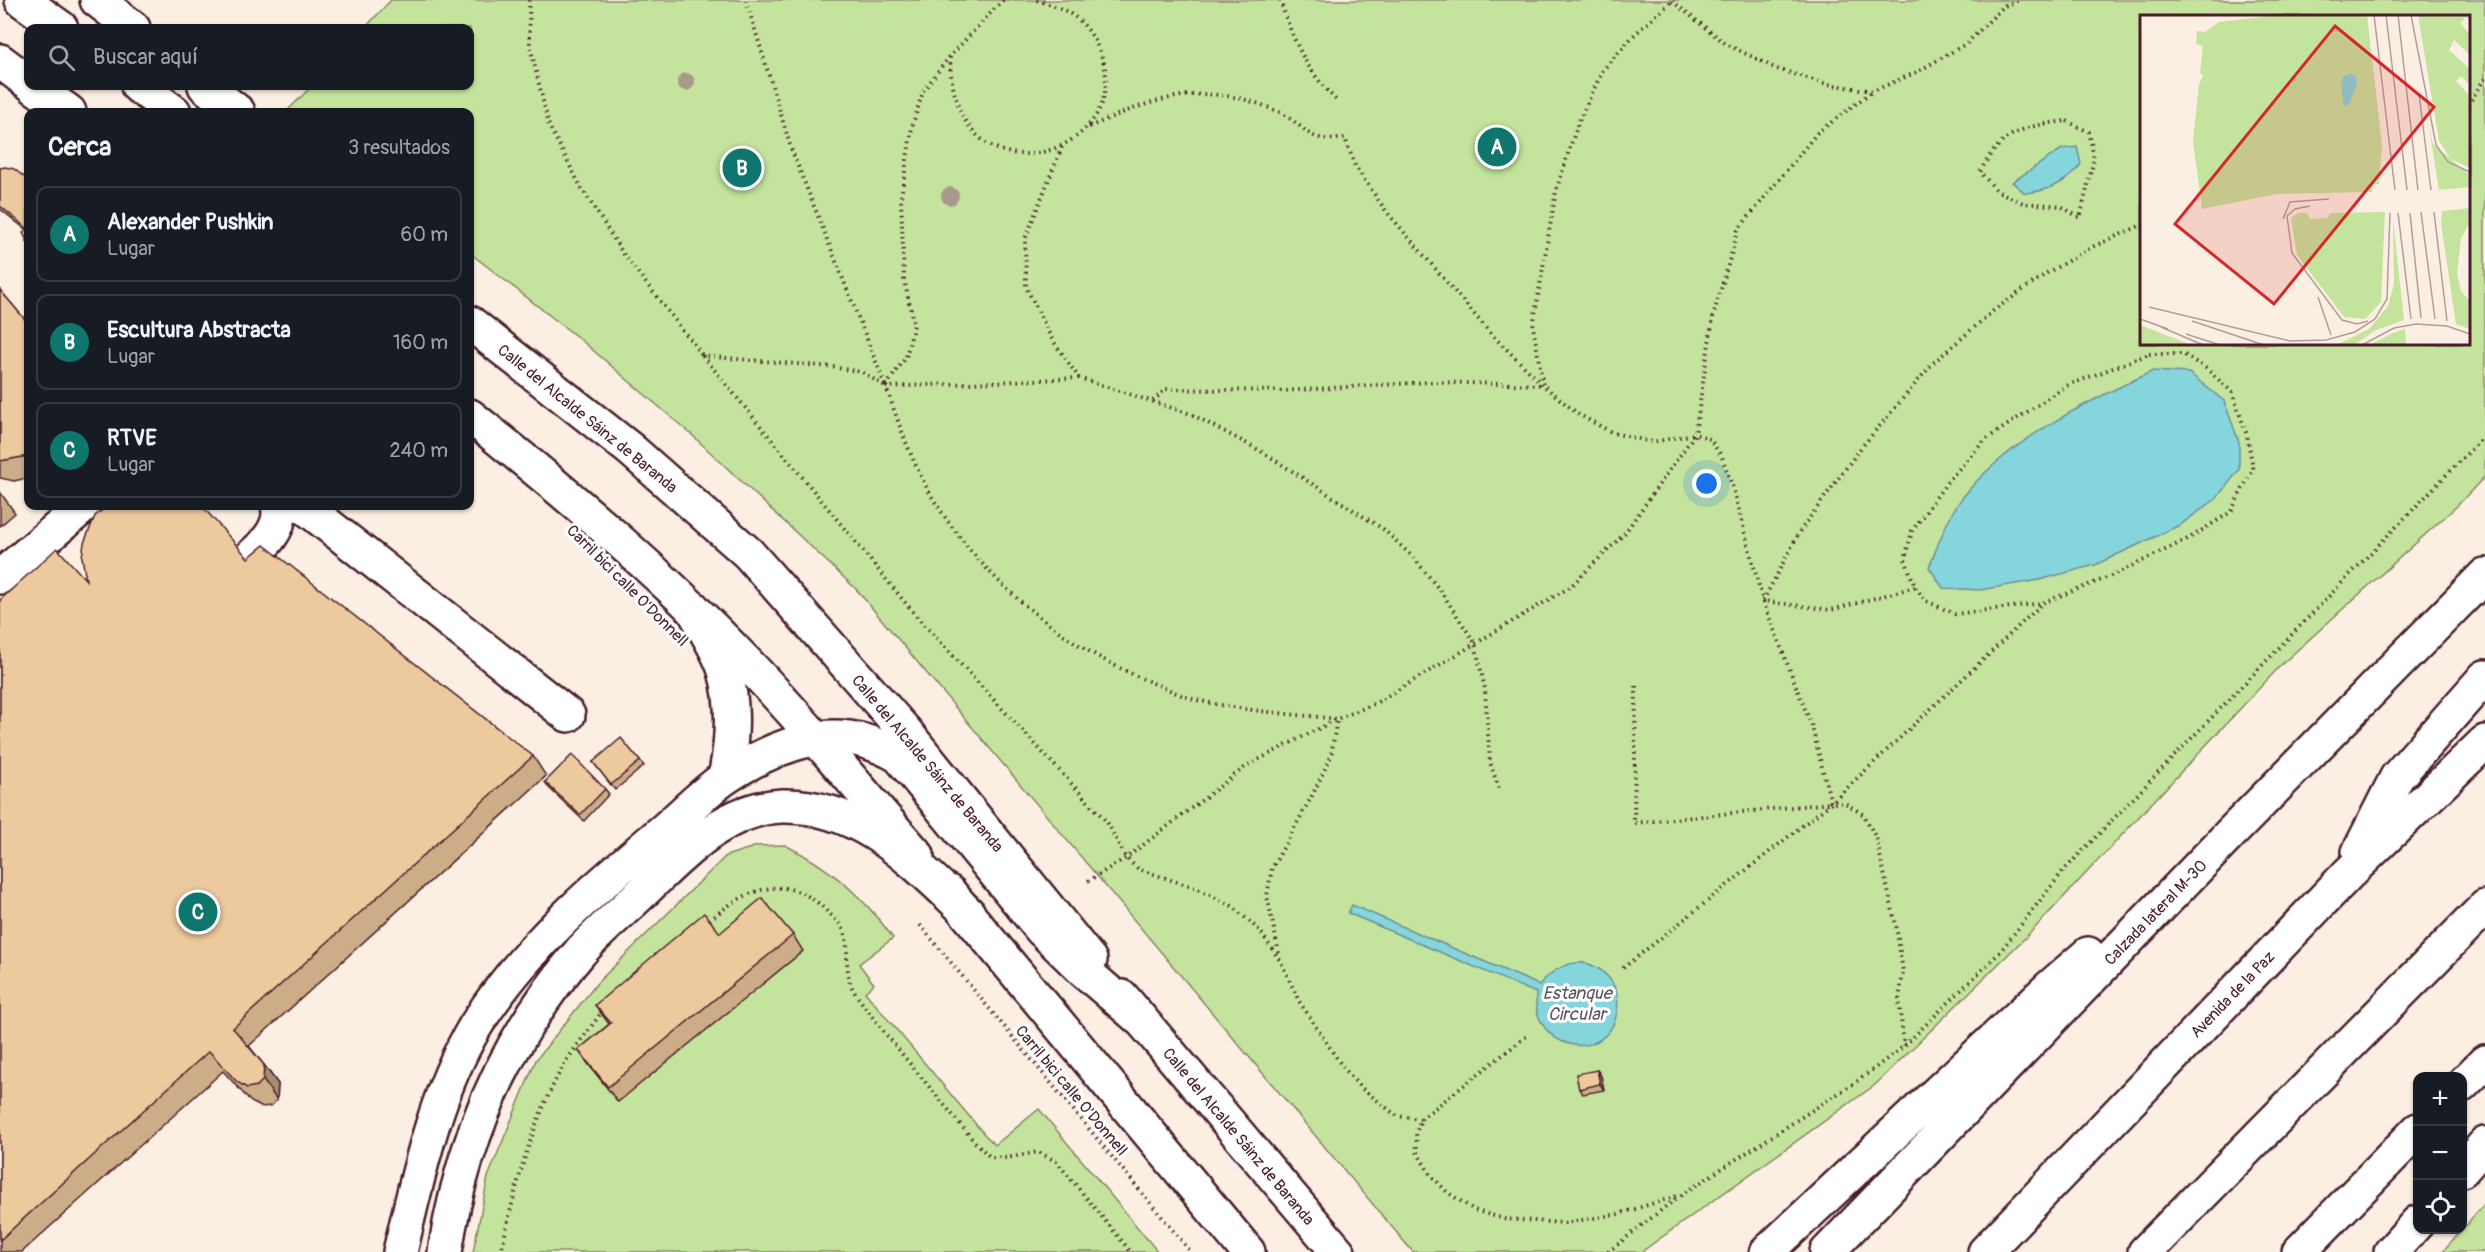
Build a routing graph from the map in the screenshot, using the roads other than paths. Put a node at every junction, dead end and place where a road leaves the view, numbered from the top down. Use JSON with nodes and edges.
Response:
{"nodes":[{"id":1,"x":22,"y":0,"type":"edge"},
{"id":2,"x":97,"y":0,"type":"edge"},
{"id":3,"x":55,"y":24,"type":"edge"},
{"id":4,"x":128,"y":24,"type":"edge"},
{"id":5,"x":0,"y":61,"type":"edge"},
{"id":6,"x":24,"y":79,"type":"edge"},
{"id":7,"x":39,"y":90,"type":"edge"},
{"id":8,"x":144,"y":90,"type":"edge"},
{"id":9,"x":210,"y":90,"type":"edge"},
{"id":10,"x":63,"y":108,"type":"edge"},
{"id":11,"x":168,"y":108,"type":"edge"},
{"id":12,"x":233,"y":108,"type":"edge"},
{"id":13,"x":474,"y":326,"type":"edge"},
{"id":14,"x":474,"y":353,"type":"edge"},
{"id":15,"x":474,"y":420,"type":"edge"},
{"id":16,"x":630,"y":449,"type":"junction"},
{"id":17,"x":79,"y":510,"type":"edge"},
{"id":18,"x":279,"y":510,"type":"edge"},
{"id":19,"x":309,"y":510,"type":"edge"},
{"id":20,"x":247,"y":560,"type":"edge"},
{"id":21,"x":2485,"y":575,"type":"edge"},
{"id":22,"x":0,"y":578,"type":"edge"},
{"id":23,"x":693,"y":608,"type":"junction"},
{"id":24,"x":2485,"y":677,"type":"edge"},
{"id":25,"x":568,"y":715,"type":"dead end"},
{"id":26,"x":814,"y":739,"type":"junction"},
{"id":27,"x":2485,"y":742,"type":"edge"},
{"id":28,"x":725,"y":778,"type":"junction"},
{"id":29,"x":2232,"y":832,"type":"junction"},
{"id":30,"x":2349,"y":873,"type":"junction"},
{"id":31,"x":2485,"y":907,"type":"edge"},
{"id":32,"x":968,"y":913,"type":"junction"},
{"id":33,"x":1140,"y":1019,"type":"junction"},
{"id":34,"x":2485,"y":1062,"type":"edge"},
{"id":35,"x":2467,"y":1081,"type":"edge"},
{"id":36,"x":2413,"y":1135,"type":"edge"},
{"id":37,"x":2485,"y":1144,"type":"edge"},
{"id":38,"x":2467,"y":1165,"type":"edge"},
{"id":39,"x":2413,"y":1228,"type":"edge"},
{"id":40,"x":400,"y":1252,"type":"edge"},
{"id":41,"x":445,"y":1252,"type":"edge"},
{"id":42,"x":1248,"y":1252,"type":"edge"},
{"id":43,"x":1338,"y":1252,"type":"edge"},
{"id":44,"x":1767,"y":1252,"type":"edge"},
{"id":45,"x":1827,"y":1252,"type":"edge"},
{"id":46,"x":1985,"y":1252,"type":"edge"},
{"id":47,"x":2145,"y":1252,"type":"edge"},
{"id":48,"x":2299,"y":1252,"type":"edge"},
{"id":49,"x":2391,"y":1252,"type":"edge"}],
"edges":[{"from":1,"to":3,"type":"main road"},
{"from":2,"to":4,"type":"main road"},
{"from":5,"to":6,"type":"main road"},
{"from":7,"to":10,"type":"main road"},
{"from":8,"to":11,"type":"main road"},
{"from":9,"to":12,"type":"main road"},
{"from":13,"to":16,"type":"main road","name":"Calle del Alcalde Sáinz de Baranda"},
{"from":14,"to":16,"type":"main road"},
{"from":15,"to":23,"type":"main road"},
{"from":16,"to":33,"type":"main road","name":"Calle del Alcalde Sáinz de Baranda"},
{"from":17,"to":22,"type":"main road"},
{"from":18,"to":20,"type":"main road"},
{"from":19,"to":25,"type":"main road"},
{"from":21,"to":29,"type":"main road","name":"Calzada lateral M-30"},
{"from":23,"to":26,"type":"main road"},
{"from":23,"to":28,"type":"main road"},
{"from":24,"to":30,"type":"main road"},
{"from":26,"to":28,"type":"main road"},
{"from":26,"to":32,"type":"main road"},
{"from":26,"to":33,"type":"main road"},
{"from":27,"to":30,"type":"main road","name":"Avenida de la Paz"},
{"from":28,"to":40,"type":"main road"},
{"from":29,"to":44,"type":"main road"},
{"from":29,"to":45,"type":"main road","name":"Calzada lateral M-30"},
{"from":30,"to":46,"type":"main road","name":"Avenida de la Paz"},
{"from":31,"to":47,"type":"main road"},
{"from":32,"to":41,"type":"main road"},
{"from":32,"to":42,"type":"main road"},
{"from":33,"to":43,"type":"main road","name":"Calle del Alcalde Sáinz de Baranda"},
{"from":34,"to":35,"type":"main road"},
{"from":36,"to":48,"type":"main road"},
{"from":37,"to":38,"type":"main road"},
{"from":39,"to":49,"type":"main road"}]}
